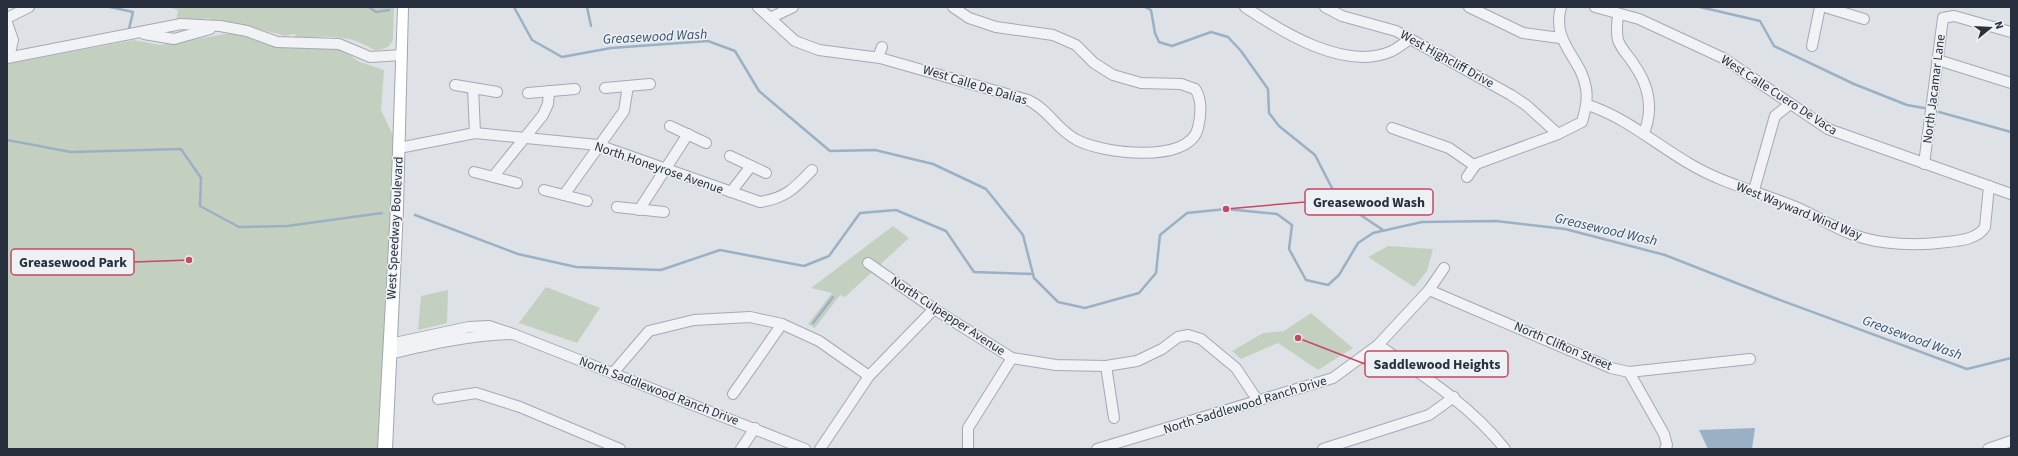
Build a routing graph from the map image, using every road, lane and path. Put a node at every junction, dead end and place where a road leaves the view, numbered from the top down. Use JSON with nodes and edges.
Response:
{"nodes":[{"id":1,"x":29,"y":7,"type":"edge"},
{"id":2,"x":758,"y":7,"type":"edge"},
{"id":3,"x":793,"y":7,"type":"edge"},
{"id":4,"x":953,"y":7,"type":"edge"},
{"id":5,"x":1245,"y":7,"type":"edge"},
{"id":6,"x":1325,"y":7,"type":"edge"},
{"id":7,"x":1469,"y":7,"type":"edge"},
{"id":8,"x":1561,"y":7,"type":"edge"},
{"id":9,"x":1596,"y":7,"type":"edge"},
{"id":10,"x":1820,"y":7,"type":"edge"},
{"id":11,"x":1825,"y":7,"type":"edge"},
{"id":12,"x":405,"y":10,"type":"edge"},
{"id":13,"x":1618,"y":15,"type":"junction"},
{"id":14,"x":7,"y":18,"type":"edge"},
{"id":15,"x":770,"y":18,"type":"junction"},
{"id":16,"x":1864,"y":19,"type":"dead end"},
{"id":17,"x":7,"y":23,"type":"edge"},
{"id":18,"x":181,"y":24,"type":"junction"},
{"id":19,"x":236,"y":29,"type":"junction"},
{"id":20,"x":2011,"y":32,"type":"edge"},
{"id":21,"x":122,"y":35,"type":"junction"},
{"id":22,"x":169,"y":38,"type":"junction"},
{"id":23,"x":1560,"y":38,"type":"junction"},
{"id":24,"x":1410,"y":39,"type":"junction"},
{"id":25,"x":1812,"y":46,"type":"dead end"},
{"id":26,"x":882,"y":47,"type":"dead end"},
{"id":27,"x":402,"y":55,"type":"junction"},
{"id":28,"x":8,"y":57,"type":"edge"},
{"id":29,"x":878,"y":57,"type":"junction"},
{"id":30,"x":1938,"y":60,"type":"junction"},
{"id":31,"x":2011,"y":83,"type":"edge"},
{"id":32,"x":650,"y":84,"type":"dead end"},
{"id":33,"x":455,"y":85,"type":"dead end"},
{"id":34,"x":628,"y":86,"type":"junction"},
{"id":35,"x":473,"y":88,"type":"junction"},
{"id":36,"x":605,"y":88,"type":"dead end"},
{"id":37,"x":575,"y":89,"type":"dead end"},
{"id":38,"x":549,"y":91,"type":"junction"},
{"id":39,"x":497,"y":92,"type":"dead end"},
{"id":40,"x":528,"y":93,"type":"dead end"},
{"id":41,"x":1790,"y":104,"type":"junction"},
{"id":42,"x":1588,"y":105,"type":"junction"},
{"id":43,"x":670,"y":126,"type":"dead end"},
{"id":44,"x":1392,"y":128,"type":"dead end"},
{"id":45,"x":475,"y":133,"type":"junction"},
{"id":46,"x":1644,"y":133,"type":"junction"},
{"id":47,"x":688,"y":134,"type":"junction"},
{"id":48,"x":1558,"y":134,"type":"junction"},
{"id":49,"x":523,"y":139,"type":"junction"},
{"id":50,"x":706,"y":143,"type":"dead end"},
{"id":51,"x":598,"y":145,"type":"junction"},
{"id":52,"x":399,"y":148,"type":"junction"},
{"id":53,"x":730,"y":156,"type":"dead end"},
{"id":54,"x":1924,"y":164,"type":"junction"},
{"id":55,"x":751,"y":166,"type":"junction"},
{"id":56,"x":1475,"y":166,"type":"junction"},
{"id":57,"x":663,"y":169,"type":"junction"},
{"id":58,"x":812,"y":170,"type":"dead end"},
{"id":59,"x":474,"y":172,"type":"dead end"},
{"id":60,"x":766,"y":173,"type":"dead end"},
{"id":61,"x":493,"y":177,"type":"junction"},
{"id":62,"x":1467,"y":177,"type":"dead end"},
{"id":63,"x":517,"y":183,"type":"dead end"},
{"id":64,"x":1989,"y":186,"type":"junction"},
{"id":65,"x":544,"y":190,"type":"dead end"},
{"id":66,"x":1754,"y":190,"type":"junction"},
{"id":67,"x":731,"y":192,"type":"junction"},
{"id":68,"x":2011,"y":194,"type":"edge"},
{"id":69,"x":564,"y":195,"type":"junction"},
{"id":70,"x":586,"y":201,"type":"dead end"},
{"id":71,"x":617,"y":207,"type":"dead end"},
{"id":72,"x":639,"y":210,"type":"junction"},
{"id":73,"x":664,"y":212,"type":"dead end"},
{"id":74,"x":868,"y":263,"type":"dead end"},
{"id":75,"x":1444,"y":268,"type":"dead end"},
{"id":76,"x":1429,"y":290,"type":"junction"},
{"id":77,"x":934,"y":309,"type":"junction"},
{"id":78,"x":782,"y":324,"type":"junction"},
{"id":79,"x":1378,"y":345,"type":"junction"},
{"id":80,"x":390,"y":349,"type":"junction"},
{"id":81,"x":1012,"y":358,"type":"junction"},
{"id":82,"x":1750,"y":359,"type":"dead end"},
{"id":83,"x":1106,"y":366,"type":"junction"},
{"id":84,"x":1629,"y":372,"type":"junction"},
{"id":85,"x":613,"y":373,"type":"junction"},
{"id":86,"x":869,"y":376,"type":"junction"},
{"id":87,"x":733,"y":394,"type":"dead end"},
{"id":88,"x":1454,"y":397,"type":"junction"},
{"id":89,"x":438,"y":399,"type":"dead end"},
{"id":90,"x":1258,"y":401,"type":"junction"},
{"id":91,"x":1114,"y":418,"type":"dead end"},
{"id":92,"x":755,"y":428,"type":"junction"},
{"id":93,"x":2011,"y":441,"type":"edge"},
{"id":94,"x":1666,"y":448,"type":"edge"},
{"id":95,"x":385,"y":449,"type":"edge"},
{"id":96,"x":620,"y":449,"type":"edge"},
{"id":97,"x":741,"y":449,"type":"edge"},
{"id":98,"x":805,"y":449,"type":"edge"},
{"id":99,"x":820,"y":449,"type":"edge"},
{"id":100,"x":968,"y":449,"type":"edge"},
{"id":101,"x":1097,"y":449,"type":"edge"},
{"id":102,"x":1323,"y":449,"type":"edge"},
{"id":103,"x":1505,"y":449,"type":"edge"},
{"id":104,"x":1988,"y":449,"type":"edge"}],
"edges":[{"from":1,"to":14,"type":"street"},
{"from":2,"to":15,"type":"street","name":"West Calle De Dalias"},
{"from":3,"to":15,"type":"street"},
{"from":4,"to":29,"type":"street","name":"West Calle De Dalias"},
{"from":5,"to":24,"type":"street"},
{"from":6,"to":24,"type":"street","name":"West Highcliff Drive"},
{"from":7,"to":23,"type":"street"},
{"from":8,"to":23,"type":"street"},
{"from":9,"to":13,"type":"street","name":"West Calle Cuero De Vaca"},
{"from":10,"to":25,"type":"street"},
{"from":11,"to":16,"type":"street"},
{"from":12,"to":27,"type":"main road","name":"West Speedway Boulevard"},
{"from":13,"to":41,"type":"street","name":"West Calle Cuero De Vaca"},
{"from":13,"to":46,"type":"street"},
{"from":15,"to":29,"type":"street","name":"West Calle De Dalias"},
{"from":17,"to":28,"type":"street"},
{"from":18,"to":19,"type":"street"},
{"from":18,"to":21,"type":"street"},
{"from":18,"to":22,"type":"street"},
{"from":19,"to":22,"type":"street"},
{"from":19,"to":27,"type":"street"},
{"from":20,"to":30,"type":"street","name":"North Jacamar Lane"},
{"from":21,"to":22,"type":"street"},
{"from":21,"to":28,"type":"street"},
{"from":23,"to":42,"type":"street"},
{"from":24,"to":48,"type":"street","name":"West Highcliff Drive"},
{"from":26,"to":29,"type":"street"},
{"from":27,"to":52,"type":"main road","name":"West Speedway Boulevard"},
{"from":30,"to":31,"type":"street"},
{"from":30,"to":54,"type":"street","name":"North Jacamar Lane"},
{"from":32,"to":34,"type":"street"},
{"from":33,"to":35,"type":"street"},
{"from":34,"to":36,"type":"street"},
{"from":34,"to":51,"type":"street"},
{"from":35,"to":39,"type":"street"},
{"from":35,"to":45,"type":"street"},
{"from":37,"to":38,"type":"street"},
{"from":38,"to":40,"type":"street"},
{"from":38,"to":49,"type":"street"},
{"from":41,"to":54,"type":"street","name":"West Calle Cuero De Vaca"},
{"from":41,"to":66,"type":"street"},
{"from":42,"to":46,"type":"street","name":"West Wayward Wind Way"},
{"from":42,"to":48,"type":"street"},
{"from":43,"to":47,"type":"street"},
{"from":44,"to":56,"type":"street"},
{"from":45,"to":49,"type":"street","name":"North Honeyrose Avenue"},
{"from":45,"to":52,"type":"street","name":"North Honeyrose Avenue"},
{"from":46,"to":66,"type":"street","name":"West Wayward Wind Way"},
{"from":47,"to":50,"type":"street"},
{"from":47,"to":57,"type":"street"},
{"from":48,"to":56,"type":"street"},
{"from":49,"to":51,"type":"street","name":"North Honeyrose Avenue"},
{"from":49,"to":61,"type":"street"},
{"from":51,"to":57,"type":"street","name":"North Honeyrose Avenue"},
{"from":51,"to":69,"type":"street"},
{"from":52,"to":80,"type":"main road","name":"West Speedway Boulevard"},
{"from":53,"to":55,"type":"street"},
{"from":54,"to":64,"type":"street","name":"West Calle Cuero De Vaca"},
{"from":55,"to":60,"type":"street"},
{"from":55,"to":67,"type":"street"},
{"from":56,"to":62,"type":"street"},
{"from":57,"to":67,"type":"street","name":"North Honeyrose Avenue"},
{"from":57,"to":72,"type":"street"},
{"from":58,"to":67,"type":"street","name":"North Honeyrose Avenue"},
{"from":59,"to":61,"type":"street"},
{"from":61,"to":63,"type":"street"},
{"from":64,"to":66,"type":"street","name":"West Wayward Wind Way"},
{"from":64,"to":68,"type":"street","name":"West Calle Cuero De Vaca"},
{"from":65,"to":69,"type":"street"},
{"from":69,"to":70,"type":"street"},
{"from":71,"to":72,"type":"street"},
{"from":72,"to":73,"type":"street"},
{"from":74,"to":77,"type":"street","name":"North Culpepper Avenue"},
{"from":75,"to":76,"type":"street","name":"North Saddlewood Ranch Drive"},
{"from":76,"to":79,"type":"street","name":"North Saddlewood Ranch Drive"},
{"from":76,"to":84,"type":"street","name":"North Clifton Street"},
{"from":77,"to":81,"type":"street","name":"North Culpepper Avenue"},
{"from":77,"to":86,"type":"street"},
{"from":78,"to":85,"type":"street"},
{"from":78,"to":86,"type":"street"},
{"from":78,"to":87,"type":"street"},
{"from":79,"to":88,"type":"street"},
{"from":79,"to":90,"type":"street","name":"North Saddlewood Ranch Drive"},
{"from":80,"to":85,"type":"street","name":"North Saddlewood Ranch Drive"},
{"from":80,"to":95,"type":"main road","name":"West Speedway Boulevard"},
{"from":81,"to":83,"type":"street","name":"North Culpepper Avenue"},
{"from":81,"to":100,"type":"street"},
{"from":82,"to":84,"type":"street","name":"North Clifton Street"},
{"from":83,"to":90,"type":"street","name":"North Culpepper Avenue"},
{"from":83,"to":91,"type":"street"},
{"from":84,"to":94,"type":"street"},
{"from":85,"to":92,"type":"street","name":"North Saddlewood Ranch Drive"},
{"from":86,"to":99,"type":"street"},
{"from":88,"to":102,"type":"street"},
{"from":88,"to":103,"type":"street"},
{"from":89,"to":96,"type":"street"},
{"from":90,"to":101,"type":"street","name":"North Saddlewood Ranch Drive"},
{"from":92,"to":97,"type":"street"},
{"from":92,"to":98,"type":"street","name":"North Saddlewood Ranch Drive"},
{"from":93,"to":104,"type":"street"}]}
